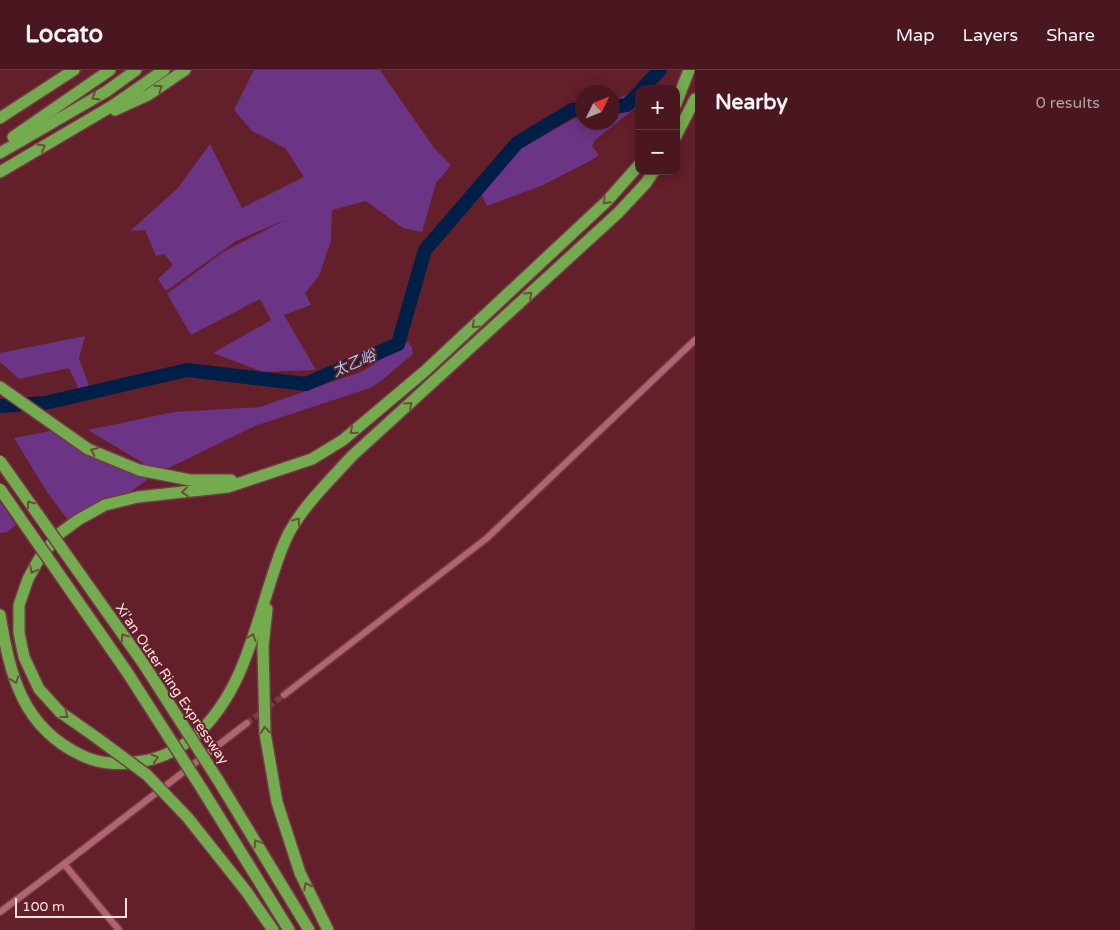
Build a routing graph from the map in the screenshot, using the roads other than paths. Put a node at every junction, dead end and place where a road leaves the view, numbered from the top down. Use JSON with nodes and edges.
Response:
{"nodes":[{"id":1,"x":73,"y":70,"type":"edge"},
{"id":2,"x":110,"y":70,"type":"edge"},
{"id":3,"x":136,"y":70,"type":"edge"},
{"id":4,"x":164,"y":70,"type":"edge"},
{"id":5,"x":186,"y":70,"type":"edge"},
{"id":6,"x":689,"y":70,"type":"edge"},
{"id":7,"x":680,"y":94,"type":"edge"},
{"id":8,"x":695,"y":99,"type":"edge"},
{"id":9,"x":0,"y":118,"type":"edge"},
{"id":10,"x":679,"y":130,"type":"edge"},
{"id":11,"x":68,"y":132,"type":"junction"},
{"id":12,"x":0,"y":146,"type":"edge"},
{"id":13,"x":0,"y":153,"type":"edge"},
{"id":14,"x":635,"y":169,"type":"edge"},
{"id":15,"x":0,"y":172,"type":"edge"},
{"id":16,"x":651,"y":175,"type":"edge"},
{"id":17,"x":695,"y":340,"type":"edge"},
{"id":18,"x":0,"y":387,"type":"edge"},
{"id":19,"x":0,"y":460,"type":"edge"},
{"id":20,"x":283,"y":470,"type":"junction"},
{"id":21,"x":0,"y":489,"type":"edge"},
{"id":22,"x":276,"y":565,"type":"junction"},
{"id":23,"x":0,"y":615,"type":"edge"},
{"id":24,"x":284,"y":695,"type":"tunnel mouth"},
{"id":25,"x":247,"y":723,"type":"tunnel mouth"},
{"id":26,"x":64,"y":864,"type":"junction"},
{"id":27,"x":0,"y":912,"type":"edge"},
{"id":28,"x":119,"y":930,"type":"edge"},
{"id":29,"x":273,"y":930,"type":"edge"},
{"id":30,"x":289,"y":930,"type":"edge"},
{"id":31,"x":309,"y":930,"type":"edge"},
{"id":32,"x":328,"y":930,"type":"edge"}],
"edges":[{"from":1,"to":9,"type":"highway"},
{"from":2,"to":12,"type":"highway"},
{"from":3,"to":13,"type":"highway","one_way":true},
{"from":4,"to":11,"type":"highway"},
{"from":11,"to":5,"type":"highway","one_way":true},
{"from":6,"to":7,"type":"highway"},
{"from":8,"to":10,"type":"highway"},
{"from":15,"to":11,"type":"highway","one_way":true},
{"from":14,"to":20,"type":"highway","one_way":true},
{"from":22,"to":16,"type":"highway","one_way":true},
{"from":17,"to":24,"type":"street"},
{"from":20,"to":18,"type":"highway","one_way":true},
{"from":31,"to":19,"type":"highway","name":"Xi'an Outer Ring Expressway","one_way":true,"bridge":true},
{"from":20,"to":29,"type":"highway","one_way":true,"bridge":true},
{"from":21,"to":30,"type":"highway","bridge":true},
{"from":23,"to":22,"type":"highway","one_way":true},
{"from":32,"to":22,"type":"highway","one_way":true},
{"from":25,"to":26,"type":"street"},
{"from":26,"to":27,"type":"street"},
{"from":26,"to":28,"type":"street"}]}
